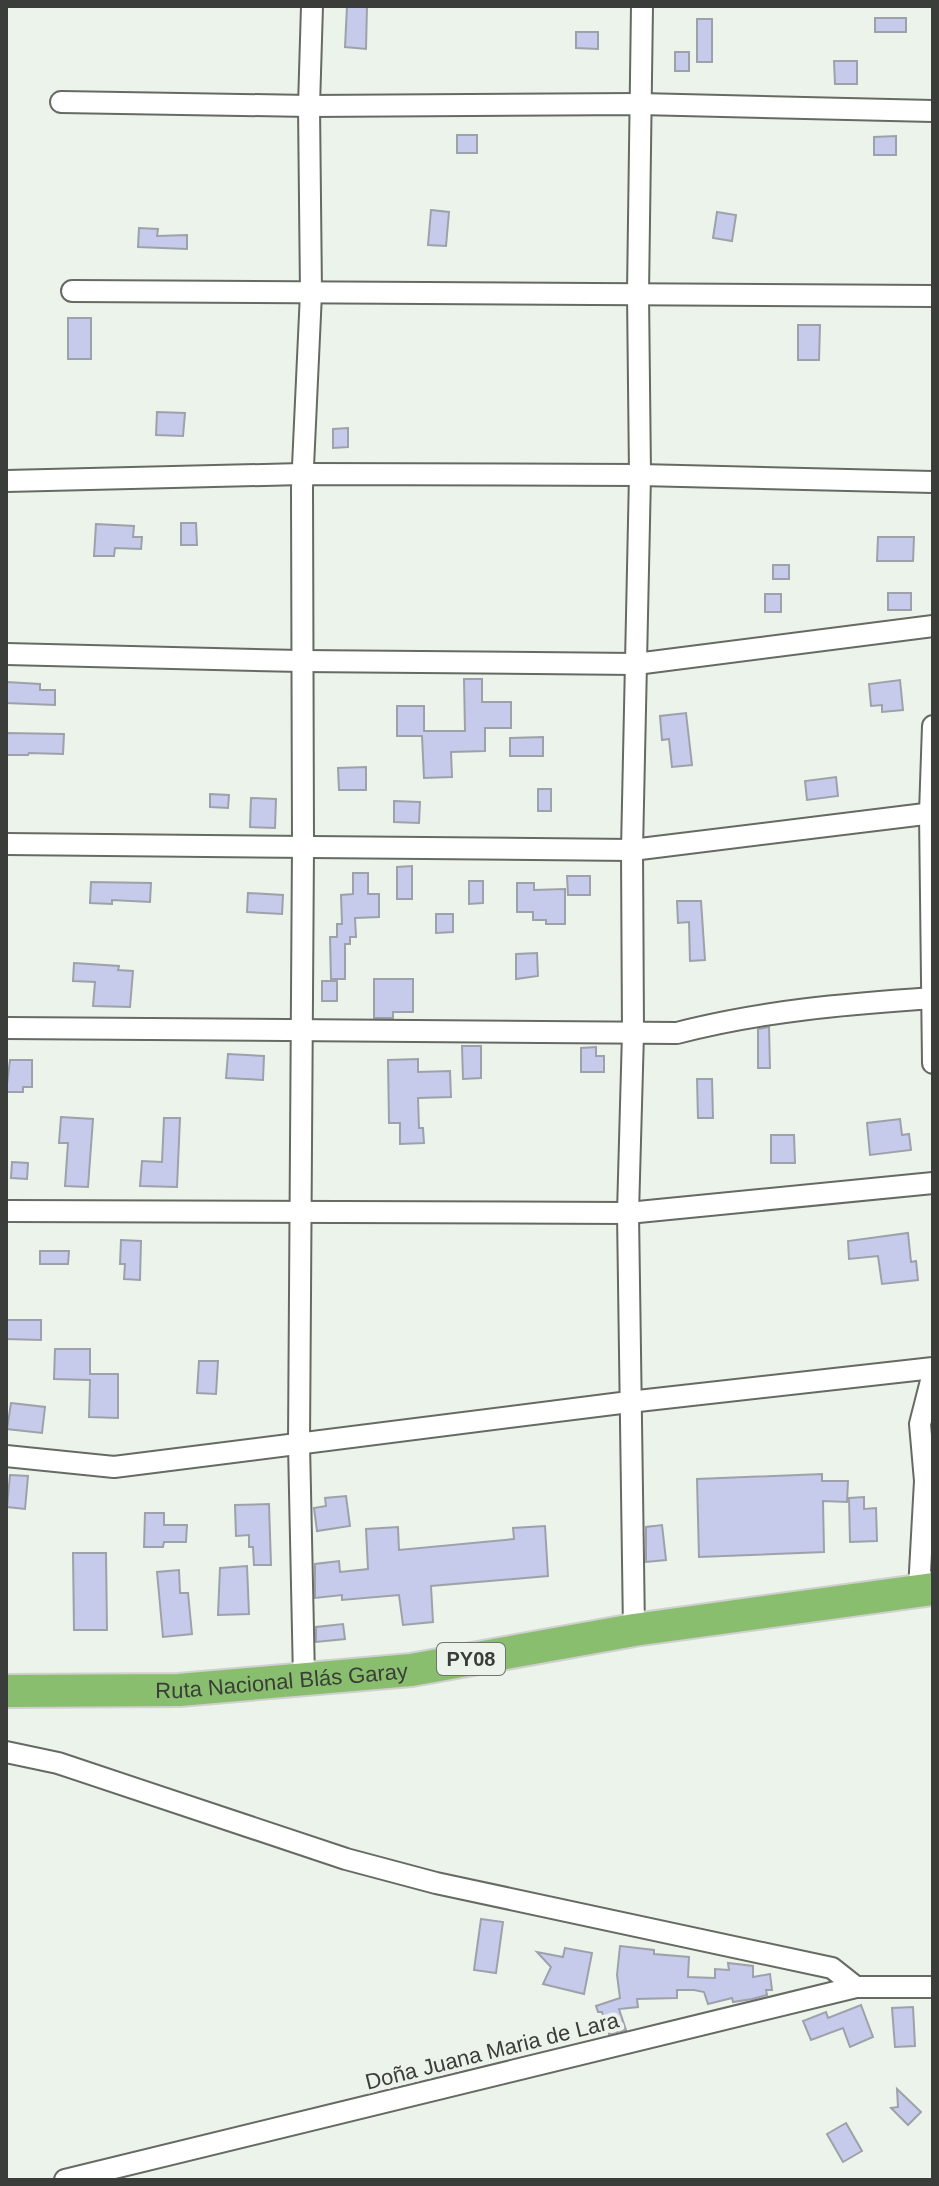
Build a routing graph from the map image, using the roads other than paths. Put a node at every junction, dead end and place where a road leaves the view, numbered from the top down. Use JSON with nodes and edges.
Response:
{"nodes":[{"id":1,"x":312,"y":6,"type":"edge"},
{"id":2,"x":642,"y":6,"type":"edge"},
{"id":3,"x":61,"y":102,"type":"dead end"},
{"id":4,"x":640,"y":104,"type":"junction"},
{"id":5,"x":309,"y":106,"type":"junction"},
{"id":6,"x":933,"y":111,"type":"edge"},
{"id":7,"x":72,"y":291,"type":"dead end"},
{"id":8,"x":311,"y":293,"type":"junction"},
{"id":9,"x":638,"y":293,"type":"junction"},
{"id":10,"x":933,"y":296,"type":"edge"},
{"id":11,"x":302,"y":474,"type":"junction"},
{"id":12,"x":640,"y":475,"type":"junction"},
{"id":13,"x":6,"y":481,"type":"edge"},
{"id":14,"x":933,"y":482,"type":"edge"},
{"id":15,"x":933,"y":626,"type":"edge"},
{"id":16,"x":6,"y":654,"type":"edge"},
{"id":17,"x":301,"y":661,"type":"junction"},
{"id":18,"x":636,"y":664,"type":"junction"},
{"id":19,"x":933,"y":726,"type":"edge"},
{"id":20,"x":931,"y":813,"type":"edge"},
{"id":21,"x":6,"y":844,"type":"edge"},
{"id":22,"x":303,"y":846,"type":"junction"},
{"id":23,"x":632,"y":850,"type":"junction"},
{"id":24,"x":932,"y":998,"type":"edge"},
{"id":25,"x":6,"y":1028,"type":"edge"},
{"id":26,"x":300,"y":1031,"type":"junction"},
{"id":27,"x":633,"y":1033,"type":"junction"},
{"id":28,"x":933,"y":1063,"type":"edge"},
{"id":29,"x":933,"y":1183,"type":"edge"},
{"id":30,"x":6,"y":1211,"type":"edge"},
{"id":31,"x":302,"y":1212,"type":"junction"},
{"id":32,"x":628,"y":1213,"type":"junction"},
{"id":33,"x":933,"y":1370,"type":"edge"},
{"id":34,"x":629,"y":1402,"type":"junction"},
{"id":35,"x":299,"y":1444,"type":"junction"},
{"id":36,"x":6,"y":1456,"type":"edge"},
{"id":37,"x":926,"y":1589,"type":"edge"},
{"id":38,"x":634,"y":1630,"type":"junction"},
{"id":39,"x":304,"y":1678,"type":"junction"},
{"id":40,"x":6,"y":1691,"type":"edge"},
{"id":41,"x":6,"y":1752,"type":"edge"},
{"id":42,"x":856,"y":1987,"type":"junction"},
{"id":43,"x":933,"y":1987,"type":"edge"},
{"id":44,"x":65,"y":2180,"type":"edge"}],
"edges":[{"from":1,"to":5,"type":"street"},
{"from":2,"to":4,"type":"street"},
{"from":3,"to":5,"type":"street"},
{"from":4,"to":5,"type":"street"},
{"from":4,"to":6,"type":"street"},
{"from":4,"to":9,"type":"street"},
{"from":5,"to":8,"type":"street"},
{"from":7,"to":8,"type":"street"},
{"from":8,"to":9,"type":"street"},
{"from":8,"to":11,"type":"street"},
{"from":9,"to":10,"type":"street"},
{"from":9,"to":12,"type":"street"},
{"from":11,"to":12,"type":"street"},
{"from":11,"to":13,"type":"street"},
{"from":11,"to":17,"type":"street"},
{"from":12,"to":14,"type":"street"},
{"from":12,"to":18,"type":"street"},
{"from":15,"to":18,"type":"street"},
{"from":16,"to":17,"type":"street"},
{"from":17,"to":18,"type":"street"},
{"from":17,"to":22,"type":"street"},
{"from":18,"to":23,"type":"street"},
{"from":19,"to":20,"type":"street"},
{"from":20,"to":23,"type":"street"},
{"from":20,"to":24,"type":"street"},
{"from":21,"to":22,"type":"street"},
{"from":22,"to":23,"type":"street"},
{"from":22,"to":26,"type":"street"},
{"from":23,"to":27,"type":"street"},
{"from":24,"to":27,"type":"street"},
{"from":24,"to":28,"type":"street"},
{"from":25,"to":26,"type":"street"},
{"from":26,"to":27,"type":"street"},
{"from":26,"to":31,"type":"street"},
{"from":27,"to":32,"type":"street"},
{"from":29,"to":32,"type":"street"},
{"from":30,"to":31,"type":"street"},
{"from":31,"to":32,"type":"street"},
{"from":31,"to":35,"type":"street"},
{"from":32,"to":34,"type":"street"},
{"from":33,"to":34,"type":"street"},
{"from":33,"to":37,"type":"street"},
{"from":34,"to":35,"type":"street"},
{"from":34,"to":38,"type":"street"},
{"from":35,"to":36,"type":"street"},
{"from":35,"to":39,"type":"street"},
{"from":37,"to":38,"type":"highway","name":"Ruta Nacional Blás Garay","number":"PY08"},
{"from":38,"to":39,"type":"highway","name":"Ruta Nacional Blás Garay","number":"PY08"},
{"from":39,"to":40,"type":"highway","name":"Ruta Nacional Blás Garay","number":"PY08"},
{"from":41,"to":42,"type":"street"},
{"from":42,"to":43,"type":"street","name":"Doña Juana Maria de Lara"},
{"from":42,"to":44,"type":"street","name":"Doña Juana Maria de Lara"}]}
